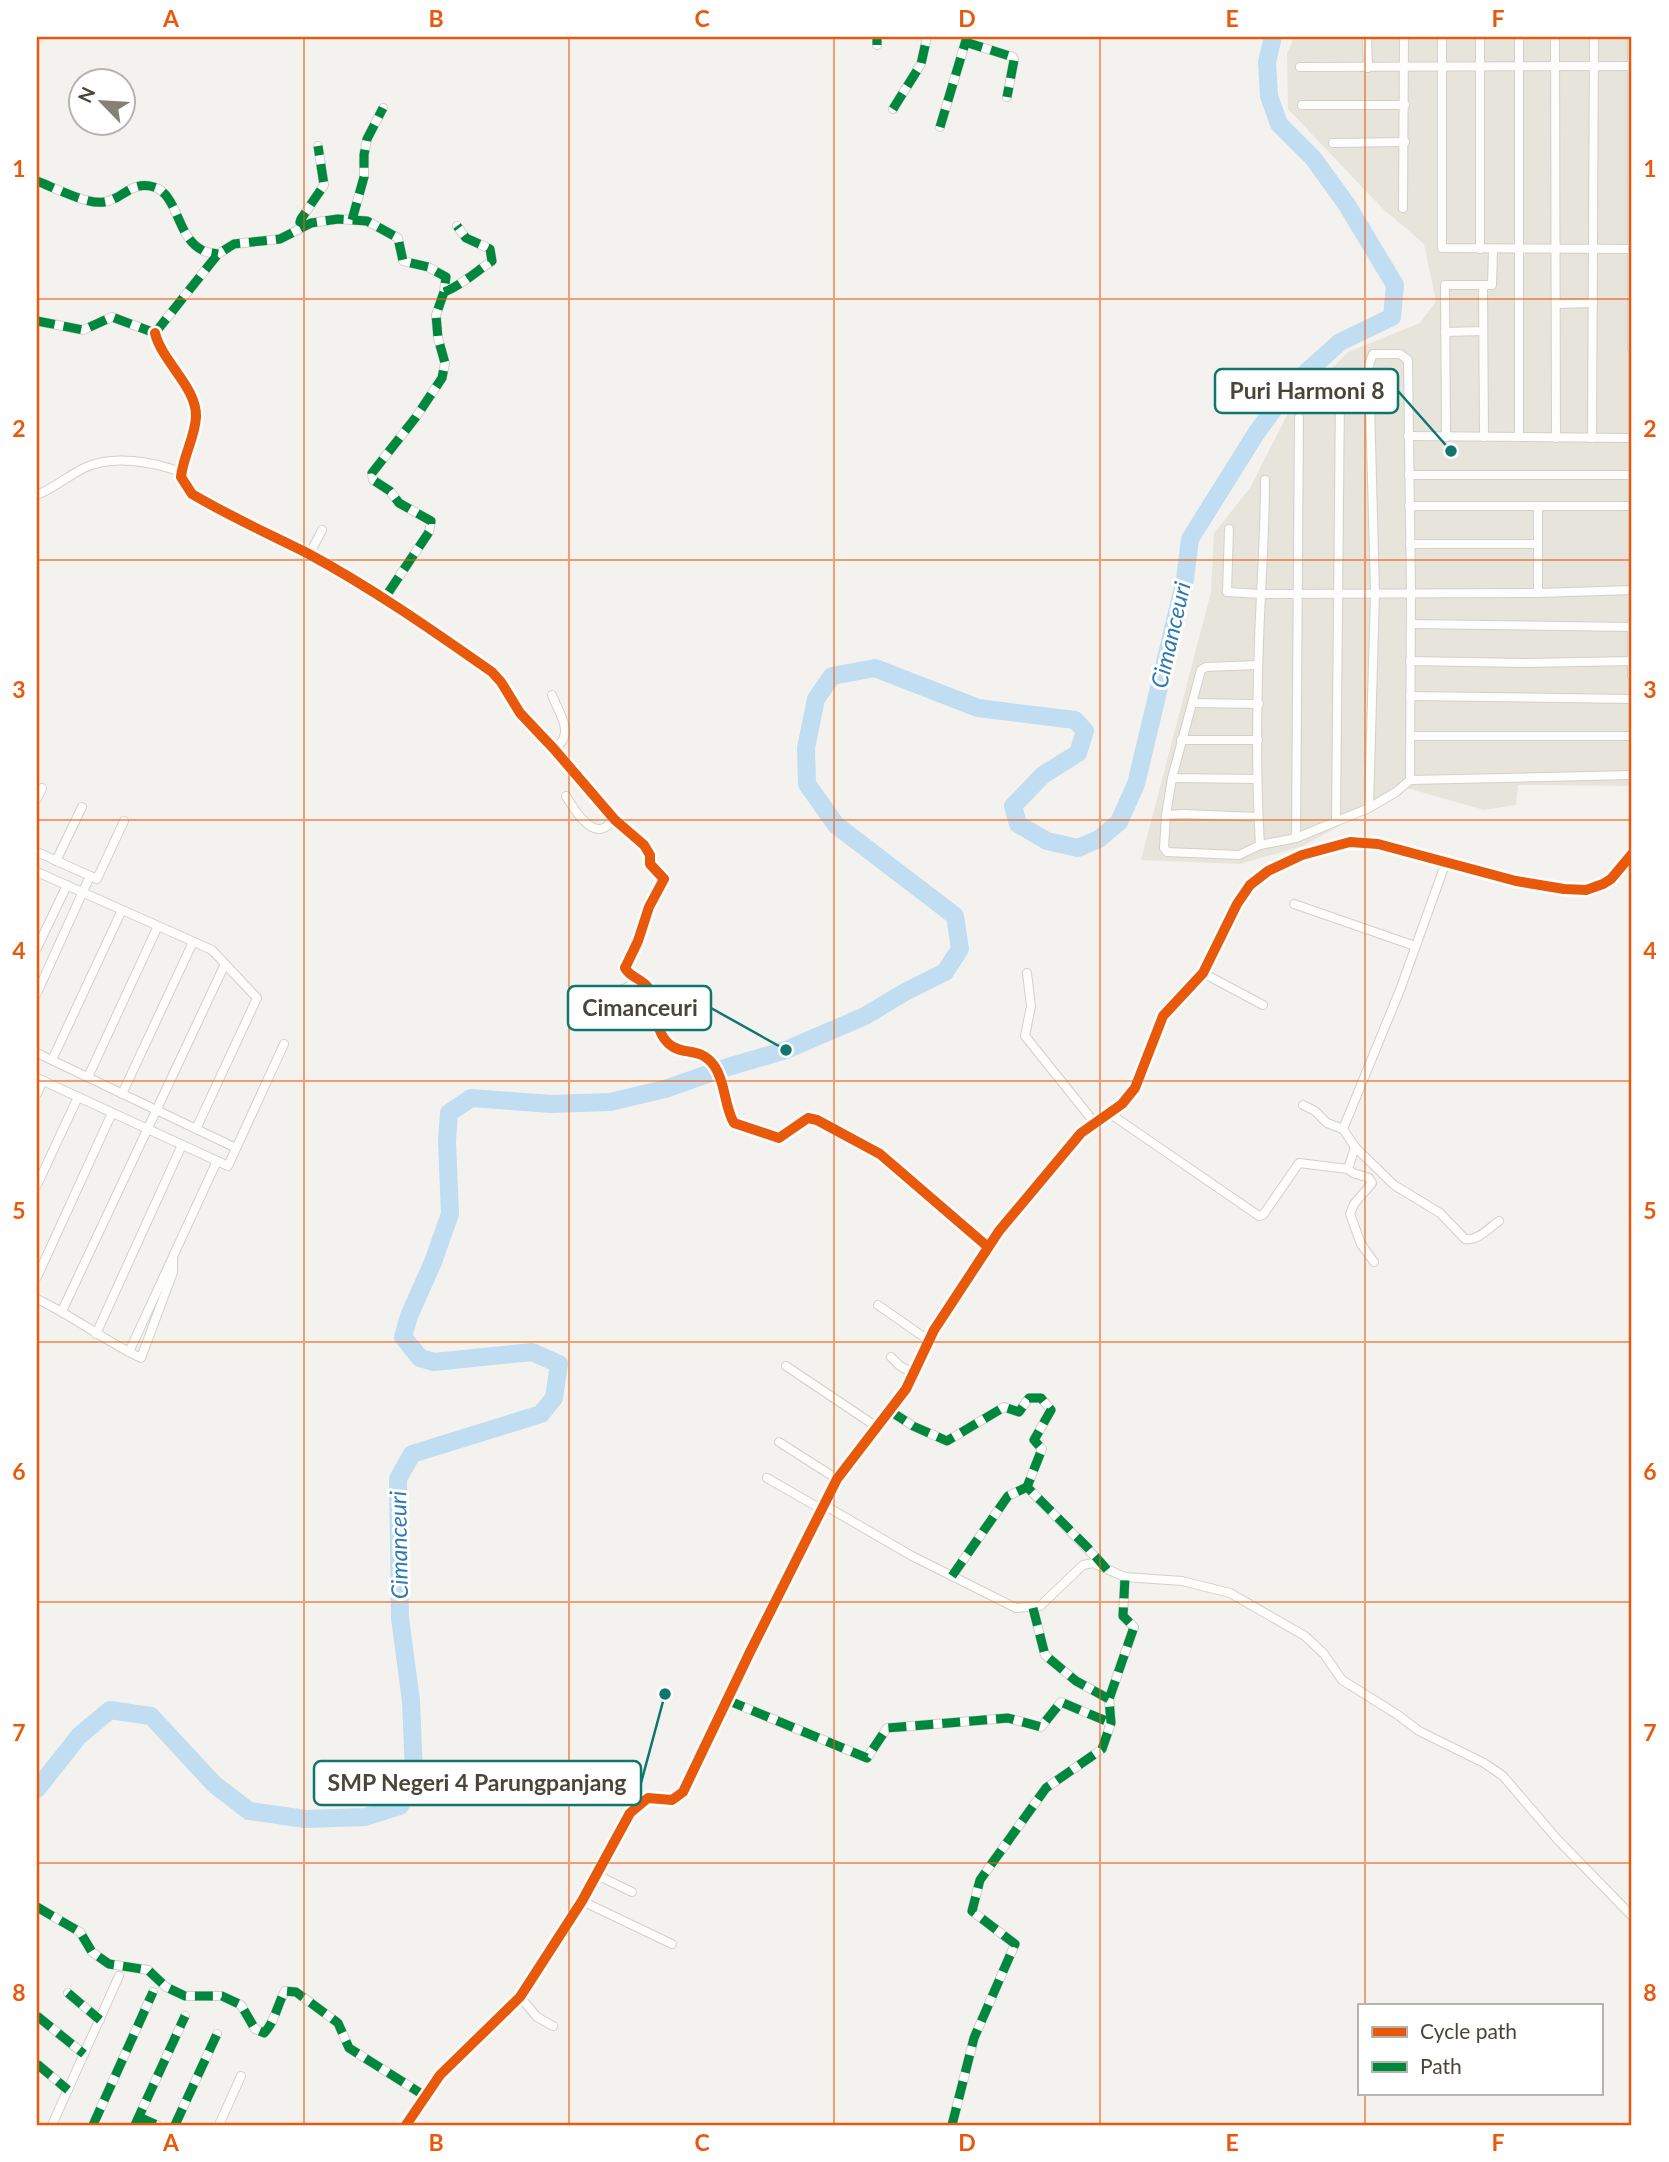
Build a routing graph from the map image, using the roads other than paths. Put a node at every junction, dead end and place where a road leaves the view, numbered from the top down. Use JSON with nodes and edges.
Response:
{"nodes":[{"id":1,"x":927,"y":37,"type":"edge"},
{"id":2,"x":1367,"y":37,"type":"edge"},
{"id":3,"x":1404,"y":37,"type":"edge"},
{"id":4,"x":1442,"y":37,"type":"edge"},
{"id":5,"x":1480,"y":37,"type":"edge"},
{"id":6,"x":1519,"y":37,"type":"edge"},
{"id":7,"x":1555,"y":37,"type":"edge"},
{"id":8,"x":1594,"y":37,"type":"edge"},
{"id":9,"x":1632,"y":37,"type":"edge"},
{"id":10,"x":966,"y":39,"type":"edge"},
{"id":11,"x":1594,"y":65,"type":"junction"},
{"id":12,"x":1480,"y":66,"type":"junction"},
{"id":13,"x":1520,"y":66,"type":"junction"},
{"id":14,"x":1555,"y":66,"type":"junction"},
{"id":15,"x":1632,"y":66,"type":"edge"},
{"id":16,"x":1300,"y":67,"type":"dead end"},
{"id":17,"x":1404,"y":67,"type":"junction"},
{"id":18,"x":1442,"y":67,"type":"junction"},
{"id":19,"x":1368,"y":68,"type":"junction"},
{"id":20,"x":1007,"y":97,"type":"dead end"},
{"id":21,"x":1405,"y":105,"type":"junction"},
{"id":22,"x":1302,"y":106,"type":"dead end"},
{"id":23,"x":383,"y":108,"type":"dead end"},
{"id":24,"x":893,"y":109,"type":"dead end"},
{"id":25,"x":940,"y":127,"type":"dead end"},
{"id":26,"x":1405,"y":142,"type":"junction"},
{"id":27,"x":1333,"y":143,"type":"dead end"},
{"id":28,"x":318,"y":146,"type":"dead end"},
{"id":29,"x":37,"y":181,"type":"edge"},
{"id":30,"x":1403,"y":208,"type":"dead end"},
{"id":31,"x":352,"y":220,"type":"junction"},
{"id":32,"x":306,"y":225,"type":"junction"},
{"id":33,"x":457,"y":226,"type":"dead end"},
{"id":34,"x":1493,"y":248,"type":"junction"},
{"id":35,"x":1480,"y":249,"type":"junction"},
{"id":36,"x":1520,"y":249,"type":"junction"},
{"id":37,"x":1556,"y":249,"type":"junction"},
{"id":38,"x":1593,"y":249,"type":"junction"},
{"id":39,"x":1632,"y":250,"type":"edge"},
{"id":40,"x":218,"y":254,"type":"junction"},
{"id":41,"x":1483,"y":285,"type":"junction"},
{"id":42,"x":444,"y":292,"type":"junction"},
{"id":43,"x":1593,"y":303,"type":"junction"},
{"id":44,"x":1556,"y":304,"type":"junction"},
{"id":45,"x":37,"y":321,"type":"edge"},
{"id":46,"x":1632,"y":321,"type":"edge"},
{"id":47,"x":1483,"y":331,"type":"junction"},
{"id":48,"x":1445,"y":332,"type":"junction"},
{"id":49,"x":155,"y":333,"type":"junction"},
{"id":50,"x":1632,"y":348,"type":"edge"},
{"id":51,"x":1340,"y":394,"type":"dead end"},
{"id":52,"x":1299,"y":418,"type":"dead end"},
{"id":53,"x":1408,"y":436,"type":"junction"},
{"id":54,"x":1484,"y":436,"type":"junction"},
{"id":55,"x":1446,"y":437,"type":"junction"},
{"id":56,"x":1519,"y":437,"type":"junction"},
{"id":57,"x":1556,"y":438,"type":"junction"},
{"id":58,"x":1592,"y":438,"type":"junction"},
{"id":59,"x":1632,"y":438,"type":"edge"},
{"id":60,"x":181,"y":472,"type":"junction"},
{"id":61,"x":1409,"y":475,"type":"junction"},
{"id":62,"x":1632,"y":475,"type":"edge"},
{"id":63,"x":1265,"y":480,"type":"dead end"},
{"id":64,"x":37,"y":495,"type":"edge"},
{"id":65,"x":1409,"y":506,"type":"junction"},
{"id":66,"x":1632,"y":506,"type":"edge"},
{"id":67,"x":1538,"y":507,"type":"junction"},
{"id":68,"x":1229,"y":529,"type":"dead end"},
{"id":69,"x":323,"y":530,"type":"dead end"},
{"id":70,"x":1410,"y":544,"type":"junction"},
{"id":71,"x":1538,"y":544,"type":"junction"},
{"id":72,"x":309,"y":555,"type":"junction"},
{"id":73,"x":1632,"y":590,"type":"edge"},
{"id":74,"x":1297,"y":593,"type":"junction"},
{"id":75,"x":1338,"y":593,"type":"junction"},
{"id":76,"x":1375,"y":593,"type":"junction"},
{"id":77,"x":1411,"y":593,"type":"junction"},
{"id":78,"x":1538,"y":593,"type":"junction"},
{"id":79,"x":1261,"y":594,"type":"junction"},
{"id":80,"x":384,"y":599,"type":"junction"},
{"id":81,"x":1632,"y":621,"type":"edge"},
{"id":82,"x":1411,"y":624,"type":"junction"},
{"id":83,"x":1632,"y":627,"type":"edge"},
{"id":84,"x":1410,"y":661,"type":"junction"},
{"id":85,"x":1632,"y":661,"type":"edge"},
{"id":86,"x":1258,"y":665,"type":"junction"},
{"id":87,"x":1632,"y":676,"type":"edge"},
{"id":88,"x":552,"y":695,"type":"dead end"},
{"id":89,"x":1410,"y":696,"type":"junction"},
{"id":90,"x":1632,"y":699,"type":"edge"},
{"id":91,"x":1193,"y":703,"type":"junction"},
{"id":92,"x":1259,"y":704,"type":"junction"},
{"id":93,"x":1411,"y":736,"type":"junction"},
{"id":94,"x":1632,"y":736,"type":"edge"},
{"id":95,"x":1181,"y":740,"type":"junction"},
{"id":96,"x":1258,"y":740,"type":"junction"},
{"id":97,"x":554,"y":749,"type":"junction"},
{"id":98,"x":1632,"y":775,"type":"edge"},
{"id":99,"x":1172,"y":778,"type":"junction"},
{"id":100,"x":1257,"y":779,"type":"junction"},
{"id":101,"x":1409,"y":780,"type":"junction"},
{"id":102,"x":42,"y":788,"type":"dead end"},
{"id":103,"x":566,"y":796,"type":"dead end"},
{"id":104,"x":37,"y":799,"type":"edge"},
{"id":105,"x":82,"y":807,"type":"dead end"},
{"id":106,"x":1369,"y":808,"type":"junction"},
{"id":107,"x":1166,"y":815,"type":"junction"},
{"id":108,"x":1258,"y":817,"type":"junction"},
{"id":109,"x":615,"y":820,"type":"junction"},
{"id":110,"x":124,"y":821,"type":"dead end"},
{"id":111,"x":1336,"y":821,"type":"junction"},
{"id":112,"x":1296,"y":838,"type":"junction"},
{"id":113,"x":1260,"y":845,"type":"junction"},
{"id":114,"x":37,"y":852,"type":"edge"},
{"id":115,"x":1632,"y":854,"type":"edge"},
{"id":116,"x":56,"y":861,"type":"junction"},
{"id":117,"x":1447,"y":862,"type":"junction"},
{"id":118,"x":37,"y":872,"type":"edge"},
{"id":119,"x":90,"y":876,"type":"junction"},
{"id":120,"x":67,"y":886,"type":"junction"},
{"id":121,"x":82,"y":892,"type":"junction"},
{"id":122,"x":1294,"y":904,"type":"dead end"},
{"id":123,"x":122,"y":910,"type":"junction"},
{"id":124,"x":158,"y":926,"type":"junction"},
{"id":125,"x":193,"y":942,"type":"junction"},
{"id":126,"x":1415,"y":946,"type":"junction"},
{"id":127,"x":37,"y":948,"type":"edge"},
{"id":128,"x":225,"y":964,"type":"junction"},
{"id":129,"x":1027,"y":973,"type":"dead end"},
{"id":130,"x":1203,"y":973,"type":"junction"},
{"id":131,"x":640,"y":981,"type":"junction"},
{"id":132,"x":621,"y":990,"type":"dead end"},
{"id":133,"x":37,"y":993,"type":"edge"},
{"id":134,"x":1263,"y":1005,"type":"dead end"},
{"id":135,"x":284,"y":1044,"type":"dead end"},
{"id":136,"x":37,"y":1053,"type":"edge"},
{"id":137,"x":52,"y":1060,"type":"junction"},
{"id":138,"x":88,"y":1077,"type":"junction"},
{"id":139,"x":40,"y":1079,"type":"edge"},
{"id":140,"x":37,"y":1094,"type":"edge"},
{"id":141,"x":122,"y":1094,"type":"junction"},
{"id":142,"x":78,"y":1097,"type":"junction"},
{"id":143,"x":1303,"y":1105,"type":"dead end"},
{"id":144,"x":156,"y":1110,"type":"junction"},
{"id":145,"x":112,"y":1113,"type":"junction"},
{"id":146,"x":1109,"y":1113,"type":"junction"},
{"id":147,"x":1094,"y":1122,"type":"junction"},
{"id":148,"x":148,"y":1129,"type":"junction"},
{"id":149,"x":196,"y":1129,"type":"junction"},
{"id":150,"x":1343,"y":1129,"type":"junction"},
{"id":151,"x":182,"y":1145,"type":"junction"},
{"id":152,"x":236,"y":1147,"type":"junction"},
{"id":153,"x":1355,"y":1147,"type":"junction"},
{"id":154,"x":217,"y":1161,"type":"junction"},
{"id":155,"x":1348,"y":1169,"type":"junction"},
{"id":156,"x":37,"y":1185,"type":"edge"},
{"id":157,"x":1499,"y":1221,"type":"dead end"},
{"id":158,"x":988,"y":1247,"type":"junction"},
{"id":159,"x":173,"y":1255,"type":"junction"},
{"id":160,"x":1374,"y":1262,"type":"dead end"},
{"id":161,"x":37,"y":1277,"type":"edge"},
{"id":162,"x":37,"y":1299,"type":"edge"},
{"id":163,"x":878,"y":1305,"type":"dead end"},
{"id":164,"x":62,"y":1311,"type":"junction"},
{"id":165,"x":96,"y":1334,"type":"junction"},
{"id":166,"x":928,"y":1340,"type":"junction"},
{"id":167,"x":128,"y":1352,"type":"junction"},
{"id":168,"x":891,"y":1357,"type":"dead end"},
{"id":169,"x":786,"y":1366,"type":"dead end"},
{"id":170,"x":913,"y":1373,"type":"junction"},
{"id":171,"x":890,"y":1411,"type":"junction"},
{"id":172,"x":877,"y":1427,"type":"junction"},
{"id":173,"x":779,"y":1442,"type":"dead end"},
{"id":174,"x":767,"y":1478,"type":"dead end"},
{"id":175,"x":837,"y":1479,"type":"junction"},
{"id":176,"x":1027,"y":1487,"type":"junction"},
{"id":177,"x":823,"y":1507,"type":"junction"},
{"id":178,"x":1108,"y":1571,"type":"junction"},
{"id":179,"x":952,"y":1576,"type":"junction"},
{"id":180,"x":1125,"y":1577,"type":"junction"},
{"id":181,"x":1033,"y":1608,"type":"junction"},
{"id":182,"x":1110,"y":1699,"type":"junction"},
{"id":183,"x":727,"y":1700,"type":"junction"},
{"id":184,"x":1111,"y":1723,"type":"junction"},
{"id":185,"x":597,"y":1875,"type":"junction"},
{"id":186,"x":632,"y":1892,"type":"dead end"},
{"id":187,"x":582,"y":1901,"type":"junction"},
{"id":188,"x":37,"y":1907,"type":"edge"},
{"id":189,"x":1632,"y":1916,"type":"edge"},
{"id":190,"x":672,"y":1944,"type":"dead end"},
{"id":191,"x":119,"y":1976,"type":"dead end"},
{"id":192,"x":153,"y":1992,"type":"dead end"},
{"id":193,"x":68,"y":1993,"type":"dead end"},
{"id":194,"x":520,"y":1997,"type":"junction"},
{"id":195,"x":37,"y":2016,"type":"edge"},
{"id":196,"x":184,"y":2017,"type":"dead end"},
{"id":197,"x":100,"y":2020,"type":"junction"},
{"id":198,"x":553,"y":2026,"type":"dead end"},
{"id":199,"x":216,"y":2034,"type":"dead end"},
{"id":200,"x":84,"y":2054,"type":"junction"},
{"id":201,"x":37,"y":2066,"type":"edge"},
{"id":202,"x":241,"y":2076,"type":"dead end"},
{"id":203,"x":68,"y":2090,"type":"junction"},
{"id":204,"x":425,"y":2096,"type":"junction"},
{"id":205,"x":137,"y":2121,"type":"edge"},
{"id":206,"x":52,"y":2125,"type":"edge"},
{"id":207,"x":93,"y":2125,"type":"edge"},
{"id":208,"x":157,"y":2125,"type":"edge"},
{"id":209,"x":175,"y":2125,"type":"edge"},
{"id":210,"x":219,"y":2125,"type":"edge"},
{"id":211,"x":406,"y":2125,"type":"edge"},
{"id":212,"x":952,"y":2125,"type":"edge"}],
"edges":[{"from":1,"to":24,"type":"street"},
{"from":2,"to":19,"type":"street"},
{"from":3,"to":17,"type":"street"},
{"from":4,"to":18,"type":"street"},
{"from":5,"to":12,"type":"street"},
{"from":6,"to":13,"type":"street"},
{"from":7,"to":14,"type":"street"},
{"from":8,"to":11,"type":"street"},
{"from":9,"to":15,"type":"street"},
{"from":10,"to":20,"type":"street"},
{"from":10,"to":25,"type":"street"},
{"from":11,"to":14,"type":"street"},
{"from":11,"to":15,"type":"street"},
{"from":11,"to":38,"type":"street"},
{"from":12,"to":13,"type":"street"},
{"from":12,"to":18,"type":"street"},
{"from":12,"to":35,"type":"street"},
{"from":13,"to":14,"type":"street"},
{"from":13,"to":36,"type":"street"},
{"from":14,"to":37,"type":"street"},
{"from":15,"to":39,"type":"street"},
{"from":16,"to":19,"type":"street"},
{"from":17,"to":18,"type":"street"},
{"from":17,"to":19,"type":"street"},
{"from":17,"to":21,"type":"street"},
{"from":18,"to":35,"type":"street"},
{"from":21,"to":22,"type":"street"},
{"from":21,"to":26,"type":"street"},
{"from":23,"to":31,"type":"street"},
{"from":26,"to":27,"type":"street"},
{"from":26,"to":30,"type":"street"},
{"from":28,"to":32,"type":"street"},
{"from":29,"to":40,"type":"street"},
{"from":31,"to":32,"type":"street"},
{"from":31,"to":42,"type":"street"},
{"from":32,"to":40,"type":"street"},
{"from":33,"to":42,"type":"street"},
{"from":34,"to":35,"type":"street"},
{"from":34,"to":36,"type":"street"},
{"from":34,"to":41,"type":"street"},
{"from":36,"to":37,"type":"street"},
{"from":36,"to":56,"type":"street"},
{"from":37,"to":38,"type":"street"},
{"from":37,"to":44,"type":"street"},
{"from":38,"to":39,"type":"street"},
{"from":38,"to":43,"type":"street"},
{"from":39,"to":46,"type":"street"},
{"from":40,"to":49,"type":"street"},
{"from":41,"to":47,"type":"street"},
{"from":41,"to":48,"type":"street"},
{"from":42,"to":80,"type":"street"},
{"from":43,"to":44,"type":"street"},
{"from":43,"to":58,"type":"street"},
{"from":44,"to":57,"type":"street"},
{"from":45,"to":49,"type":"street"},
{"from":46,"to":50,"type":"street"},
{"from":47,"to":48,"type":"street"},
{"from":47,"to":54,"type":"street"},
{"from":48,"to":55,"type":"street"},
{"from":49,"to":60,"type":"street"},
{"from":51,"to":75,"type":"street"},
{"from":52,"to":74,"type":"street"},
{"from":53,"to":55,"type":"street"},
{"from":53,"to":61,"type":"street"},
{"from":53,"to":76,"type":"street"},
{"from":54,"to":55,"type":"street"},
{"from":54,"to":56,"type":"street"},
{"from":56,"to":57,"type":"street"},
{"from":57,"to":58,"type":"street"},
{"from":58,"to":59,"type":"street"},
{"from":60,"to":64,"type":"street"},
{"from":60,"to":72,"type":"street"},
{"from":61,"to":62,"type":"street"},
{"from":61,"to":65,"type":"street"},
{"from":63,"to":79,"type":"street"},
{"from":65,"to":67,"type":"street"},
{"from":65,"to":70,"type":"street"},
{"from":66,"to":67,"type":"street"},
{"from":67,"to":71,"type":"street"},
{"from":68,"to":79,"type":"street"},
{"from":69,"to":72,"type":"street"},
{"from":70,"to":71,"type":"street"},
{"from":70,"to":77,"type":"street"},
{"from":71,"to":78,"type":"street"},
{"from":72,"to":80,"type":"street"},
{"from":73,"to":78,"type":"street"},
{"from":74,"to":75,"type":"street"},
{"from":74,"to":79,"type":"street"},
{"from":74,"to":112,"type":"street"},
{"from":75,"to":76,"type":"street"},
{"from":75,"to":111,"type":"street"},
{"from":76,"to":77,"type":"street"},
{"from":76,"to":106,"type":"street"},
{"from":77,"to":78,"type":"street"},
{"from":77,"to":82,"type":"street"},
{"from":79,"to":86,"type":"street"},
{"from":80,"to":97,"type":"street"},
{"from":81,"to":83,"type":"street"},
{"from":82,"to":83,"type":"street"},
{"from":82,"to":84,"type":"street"},
{"from":83,"to":85,"type":"street"},
{"from":84,"to":85,"type":"street"},
{"from":84,"to":89,"type":"street"},
{"from":85,"to":87,"type":"street"},
{"from":86,"to":91,"type":"street"},
{"from":86,"to":92,"type":"street"},
{"from":88,"to":97,"type":"street"},
{"from":89,"to":90,"type":"street"},
{"from":89,"to":93,"type":"street"},
{"from":91,"to":92,"type":"street"},
{"from":91,"to":95,"type":"street"},
{"from":92,"to":96,"type":"street"},
{"from":93,"to":94,"type":"street"},
{"from":93,"to":101,"type":"street"},
{"from":95,"to":96,"type":"street"},
{"from":95,"to":99,"type":"street"},
{"from":96,"to":100,"type":"street"},
{"from":97,"to":109,"type":"street"},
{"from":98,"to":101,"type":"street"},
{"from":99,"to":100,"type":"street"},
{"from":99,"to":107,"type":"street"},
{"from":100,"to":108,"type":"street"},
{"from":101,"to":106,"type":"street"},
{"from":102,"to":104,"type":"street"},
{"from":103,"to":109,"type":"street"},
{"from":105,"to":116,"type":"street"},
{"from":106,"to":111,"type":"street"},
{"from":107,"to":108,"type":"street"},
{"from":107,"to":113,"type":"street"},
{"from":108,"to":113,"type":"street"},
{"from":109,"to":131,"type":"street"},
{"from":110,"to":119,"type":"street"},
{"from":111,"to":112,"type":"street"},
{"from":112,"to":113,"type":"street"},
{"from":114,"to":116,"type":"street"},
{"from":115,"to":117,"type":"street"},
{"from":116,"to":119,"type":"street"},
{"from":117,"to":126,"type":"street"},
{"from":117,"to":130,"type":"street"},
{"from":118,"to":120,"type":"street"},
{"from":119,"to":121,"type":"street"},
{"from":120,"to":121,"type":"street"},
{"from":120,"to":127,"type":"street"},
{"from":121,"to":123,"type":"street"},
{"from":121,"to":133,"type":"street"},
{"from":122,"to":126,"type":"street"},
{"from":123,"to":124,"type":"street"},
{"from":123,"to":137,"type":"street"},
{"from":124,"to":125,"type":"street"},
{"from":124,"to":138,"type":"street"},
{"from":125,"to":128,"type":"street"},
{"from":125,"to":141,"type":"street"},
{"from":126,"to":150,"type":"street"},
{"from":128,"to":144,"type":"street"},
{"from":128,"to":149,"type":"street"},
{"from":129,"to":147,"type":"street"},
{"from":130,"to":134,"type":"street"},
{"from":130,"to":146,"type":"street"},
{"from":131,"to":132,"type":"street"},
{"from":131,"to":158,"type":"street"},
{"from":135,"to":152,"type":"street"},
{"from":136,"to":137,"type":"street"},
{"from":137,"to":138,"type":"street"},
{"from":138,"to":141,"type":"street"},
{"from":139,"to":140,"type":"street"},
{"from":139,"to":142,"type":"street"},
{"from":141,"to":144,"type":"street"},
{"from":142,"to":145,"type":"street"},
{"from":142,"to":156,"type":"street"},
{"from":143,"to":150,"type":"street"},
{"from":144,"to":148,"type":"street"},
{"from":144,"to":149,"type":"street"},
{"from":145,"to":148,"type":"street"},
{"from":145,"to":161,"type":"street"},
{"from":146,"to":147,"type":"street"},
{"from":146,"to":155,"type":"street"},
{"from":147,"to":158,"type":"street"},
{"from":148,"to":151,"type":"street"},
{"from":148,"to":164,"type":"street"},
{"from":149,"to":152,"type":"street"},
{"from":150,"to":153,"type":"street"},
{"from":151,"to":154,"type":"street"},
{"from":151,"to":165,"type":"street"},
{"from":152,"to":154,"type":"street"},
{"from":153,"to":155,"type":"street"},
{"from":153,"to":157,"type":"street"},
{"from":154,"to":159,"type":"street"},
{"from":155,"to":160,"type":"street"},
{"from":158,"to":166,"type":"street"},
{"from":159,"to":167,"type":"street"},
{"from":159,"to":167,"type":"street"},
{"from":162,"to":164,"type":"street"},
{"from":163,"to":166,"type":"street"},
{"from":164,"to":165,"type":"street"},
{"from":165,"to":167,"type":"street"},
{"from":166,"to":170,"type":"street"},
{"from":168,"to":170,"type":"street"},
{"from":169,"to":172,"type":"street"},
{"from":170,"to":171,"type":"street"},
{"from":171,"to":172,"type":"street"},
{"from":171,"to":176,"type":"street"},
{"from":172,"to":175,"type":"street"},
{"from":173,"to":175,"type":"street"},
{"from":174,"to":177,"type":"street"},
{"from":175,"to":177,"type":"street"},
{"from":176,"to":178,"type":"street"},
{"from":176,"to":179,"type":"street"},
{"from":177,"to":179,"type":"street"},
{"from":177,"to":183,"type":"street"},
{"from":178,"to":180,"type":"street"},
{"from":178,"to":181,"type":"street"},
{"from":179,"to":181,"type":"street"},
{"from":180,"to":182,"type":"street"},
{"from":180,"to":189,"type":"street"},
{"from":181,"to":182,"type":"street"},
{"from":182,"to":184,"type":"street"},
{"from":183,"to":184,"type":"street"},
{"from":183,"to":185,"type":"street"},
{"from":184,"to":212,"type":"street"},
{"from":185,"to":186,"type":"street"},
{"from":185,"to":187,"type":"street"},
{"from":187,"to":190,"type":"street"},
{"from":187,"to":194,"type":"street"},
{"from":188,"to":204,"type":"street"},
{"from":191,"to":197,"type":"street"},
{"from":192,"to":207,"type":"street"},
{"from":193,"to":197,"type":"street"},
{"from":194,"to":198,"type":"street"},
{"from":194,"to":204,"type":"street"},
{"from":195,"to":200,"type":"street"},
{"from":196,"to":205,"type":"street"},
{"from":197,"to":200,"type":"street"},
{"from":199,"to":209,"type":"street"},
{"from":200,"to":203,"type":"street"},
{"from":201,"to":203,"type":"street"},
{"from":202,"to":210,"type":"street"},
{"from":203,"to":206,"type":"street"},
{"from":204,"to":211,"type":"street"},
{"from":205,"to":208,"type":"street"}]}
